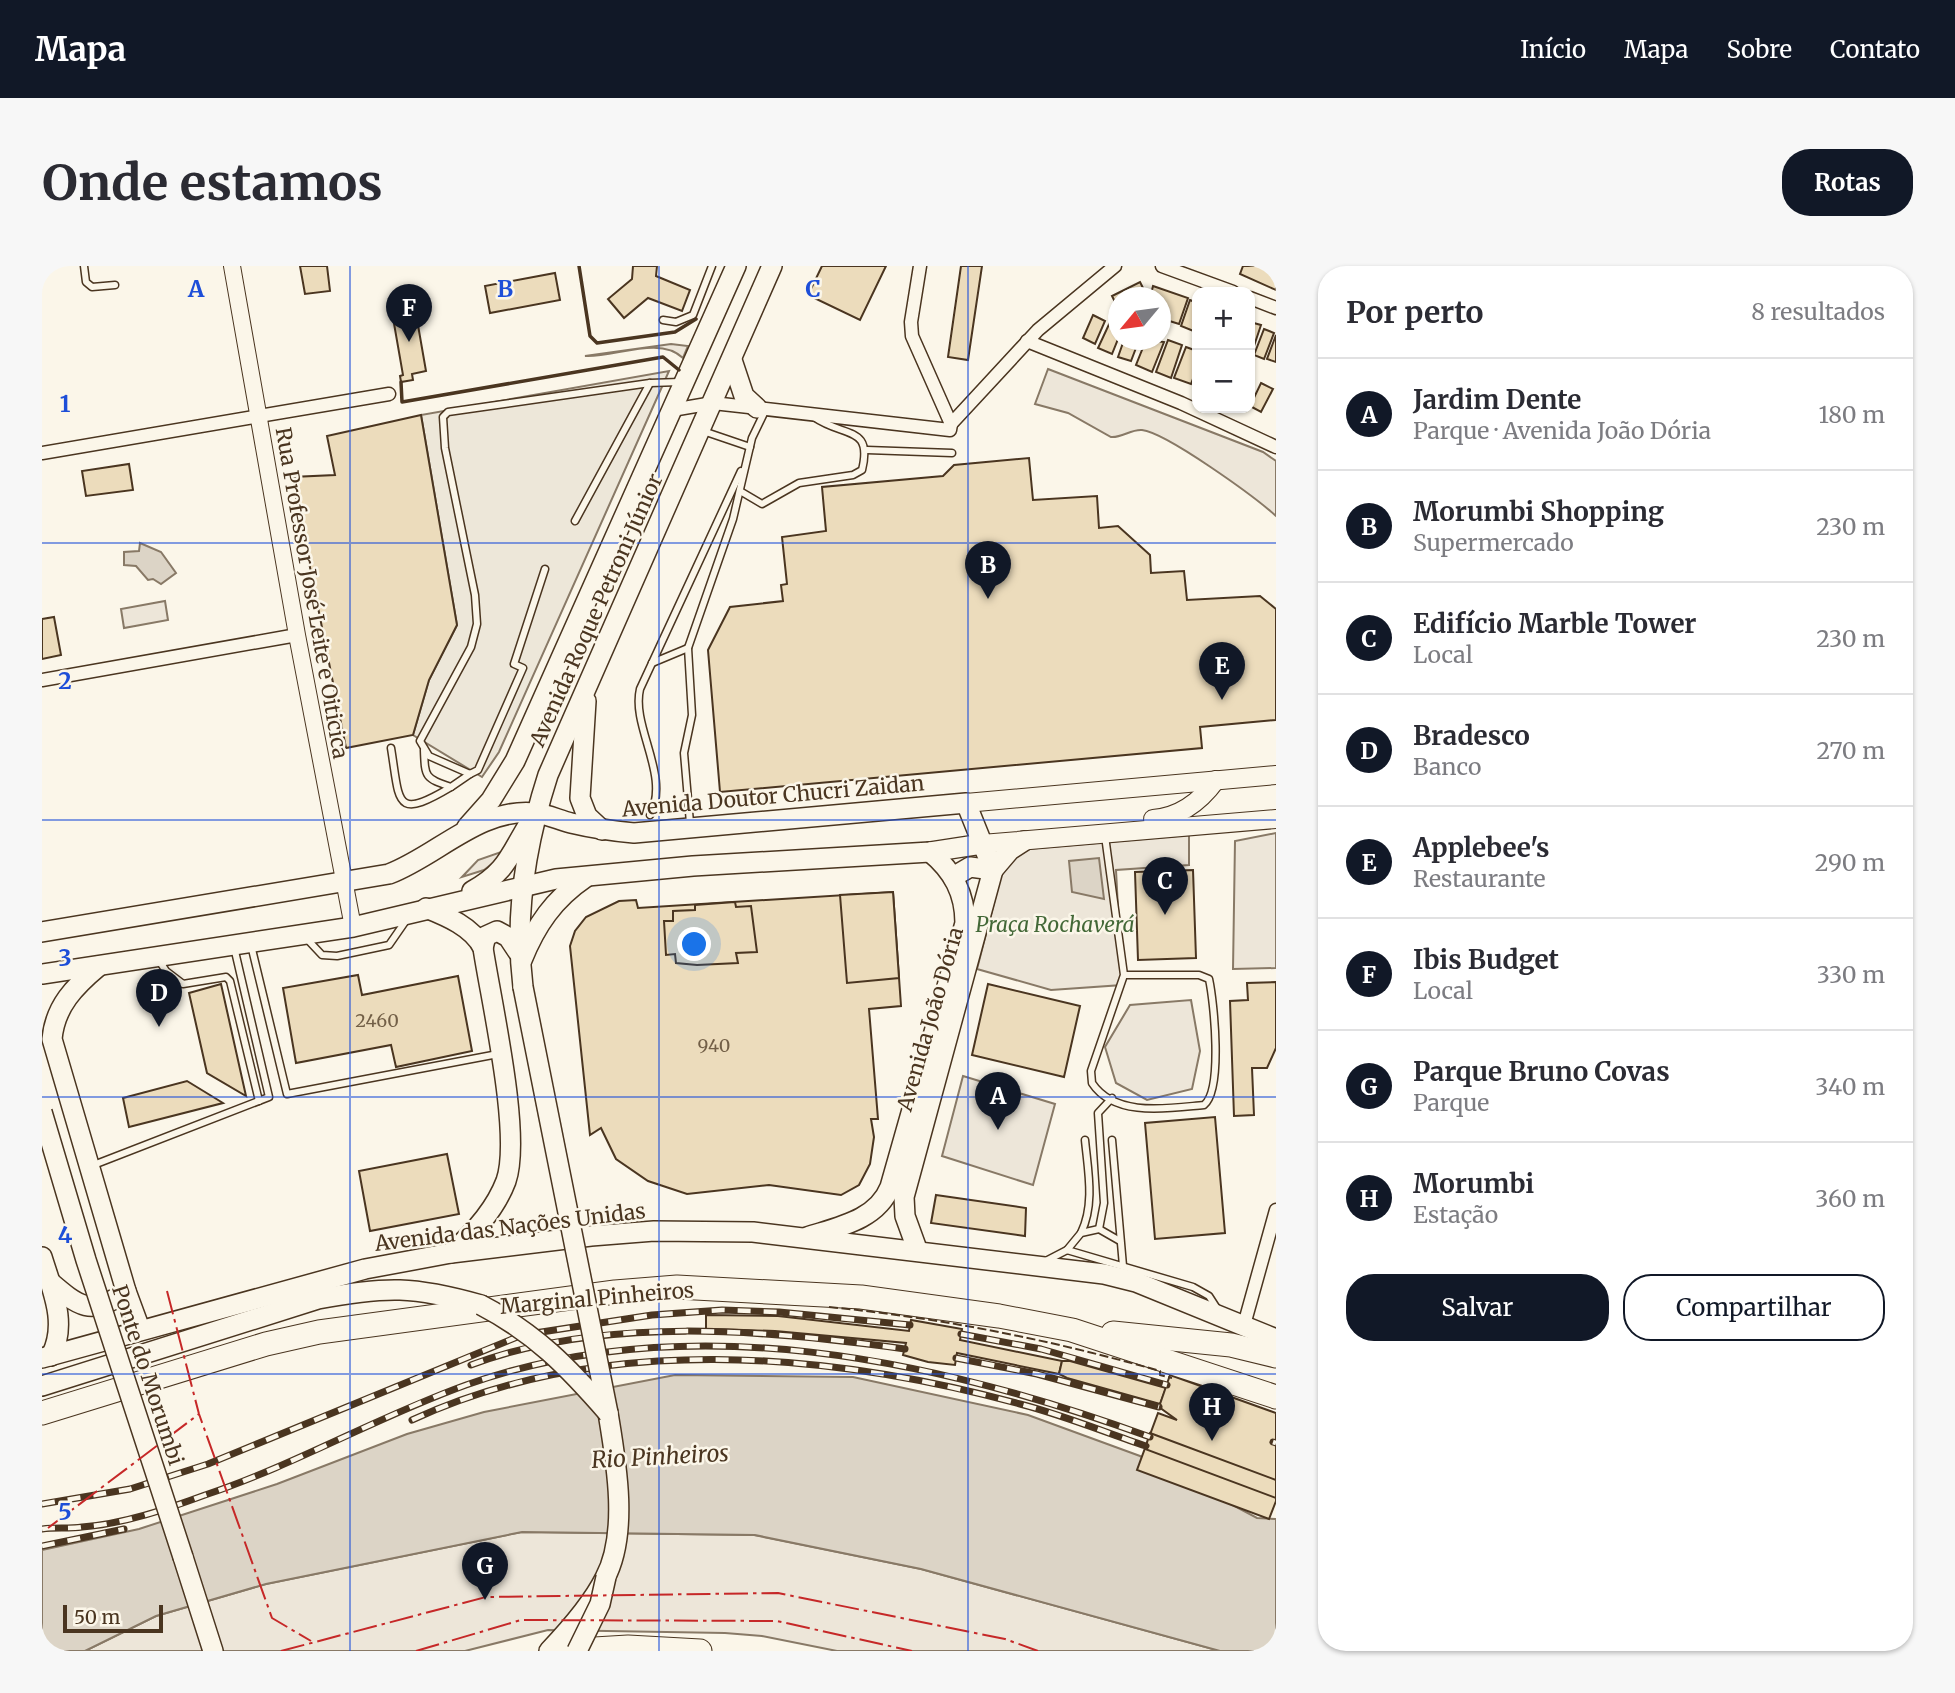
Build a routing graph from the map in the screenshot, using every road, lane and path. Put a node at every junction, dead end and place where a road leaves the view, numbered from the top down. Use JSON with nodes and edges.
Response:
{"nodes":[{"id":1,"x":84,"y":266,"type":"edge"},
{"id":2,"x":232,"y":266,"type":"edge"},
{"id":3,"x":712,"y":266,"type":"edge"},
{"id":4,"x":736,"y":266,"type":"edge"},
{"id":5,"x":772,"y":266,"type":"edge"},
{"id":6,"x":920,"y":266,"type":"edge"},
{"id":7,"x":1115,"y":266,"type":"edge"},
{"id":8,"x":1162,"y":266,"type":"edge"},
{"id":9,"x":115,"y":285,"type":"dead end"},
{"id":10,"x":1219,"y":287,"type":"edge"},
{"id":11,"x":699,"y":301,"type":"junction"},
{"id":12,"x":1255,"y":301,"type":"edge"},
{"id":13,"x":1276,"y":308,"type":"edge"},
{"id":14,"x":719,"y":310,"type":"junction"},
{"id":15,"x":663,"y":320,"type":"dead end"},
{"id":16,"x":1027,"y":341,"type":"junction"},
{"id":17,"x":732,"y":360,"type":"junction"},
{"id":18,"x":685,"y":382,"type":"junction"},
{"id":19,"x":650,"y":383,"type":"junction"},
{"id":20,"x":389,"y":394,"type":"dead end"},
{"id":21,"x":713,"y":403,"type":"junction"},
{"id":22,"x":761,"y":409,"type":"junction"},
{"id":23,"x":672,"y":410,"type":"junction"},
{"id":24,"x":258,"y":414,"type":"junction"},
{"id":25,"x":812,"y":416,"type":"junction"},
{"id":26,"x":951,"y":427,"type":"junction"},
{"id":27,"x":701,"y":430,"type":"junction"},
{"id":28,"x":750,"y":447,"type":"junction"},
{"id":29,"x":1276,"y":447,"type":"edge"},
{"id":30,"x":867,"y":450,"type":"junction"},
{"id":31,"x":42,"y":453,"type":"edge"},
{"id":32,"x":952,"y":453,"type":"dead end"},
{"id":33,"x":748,"y":457,"type":"junction"},
{"id":34,"x":740,"y":491,"type":"junction"},
{"id":35,"x":575,"y":521,"type":"dead end"},
{"id":36,"x":545,"y":569,"type":"dead end"},
{"id":37,"x":297,"y":635,"type":"junction"},
{"id":38,"x":688,"y":648,"type":"junction"},
{"id":39,"x":652,"y":663,"type":"junction"},
{"id":40,"x":42,"y":680,"type":"edge"},
{"id":41,"x":587,"y":687,"type":"junction"},
{"id":42,"x":391,"y":748,"type":"dead end"},
{"id":43,"x":424,"y":750,"type":"junction"},
{"id":44,"x":471,"y":774,"type":"junction"},
{"id":45,"x":1276,"y":775,"type":"edge"},
{"id":46,"x":1216,"y":780,"type":"junction"},
{"id":47,"x":451,"y":787,"type":"junction"},
{"id":48,"x":966,"y":803,"type":"junction"},
{"id":49,"x":536,"y":813,"type":"junction"},
{"id":50,"x":650,"y":816,"type":"dead end"},
{"id":51,"x":1276,"y":819,"type":"edge"},
{"id":52,"x":690,"y":827,"type":"junction"},
{"id":53,"x":603,"y":831,"type":"junction"},
{"id":54,"x":1126,"y":832,"type":"junction"},
{"id":55,"x":458,"y":834,"type":"junction"},
{"id":56,"x":1104,"y":834,"type":"junction"},
{"id":57,"x":1024,"y":841,"type":"junction"},
{"id":58,"x":982,"y":845,"type":"junction"},
{"id":59,"x":930,"y":852,"type":"junction"},
{"id":60,"x":993,"y":870,"type":"junction"},
{"id":61,"x":588,"y":876,"type":"junction"},
{"id":62,"x":953,"y":877,"type":"junction"},
{"id":63,"x":345,"y":883,"type":"junction"},
{"id":64,"x":523,"y":887,"type":"junction"},
{"id":65,"x":456,"y":900,"type":"junction"},
{"id":66,"x":419,"y":910,"type":"junction"},
{"id":67,"x":353,"y":927,"type":"junction"},
{"id":68,"x":42,"y":932,"type":"edge"},
{"id":69,"x":303,"y":934,"type":"junction"},
{"id":70,"x":242,"y":944,"type":"junction"},
{"id":71,"x":483,"y":948,"type":"junction"},
{"id":72,"x":157,"y":957,"type":"junction"},
{"id":73,"x":519,"y":959,"type":"junction"},
{"id":74,"x":99,"y":966,"type":"junction"},
{"id":75,"x":42,"y":974,"type":"edge"},
{"id":76,"x":1124,"y":975,"type":"junction"},
{"id":77,"x":500,"y":1054,"type":"junction"},
{"id":78,"x":1112,"y":1098,"type":"junction"},
{"id":79,"x":259,"y":1101,"type":"junction"},
{"id":80,"x":42,"y":1112,"type":"edge"},
{"id":81,"x":1085,"y":1140,"type":"dead end"},
{"id":82,"x":1112,"y":1140,"type":"dead end"},
{"id":83,"x":89,"y":1166,"type":"junction"},
{"id":84,"x":1276,"y":1210,"type":"edge"},
{"id":85,"x":1099,"y":1229,"type":"junction"},
{"id":86,"x":1081,"y":1233,"type":"junction"},
{"id":87,"x":807,"y":1237,"type":"junction"},
{"id":88,"x":1272,"y":1237,"type":"edge"},
{"id":89,"x":1119,"y":1241,"type":"junction"},
{"id":90,"x":917,"y":1249,"type":"junction"},
{"id":91,"x":1067,"y":1250,"type":"junction"},
{"id":92,"x":452,"y":1253,"type":"junction"},
{"id":93,"x":42,"y":1257,"type":"edge"},
{"id":94,"x":1038,"y":1266,"type":"junction"},
{"id":95,"x":1123,"y":1266,"type":"junction"},
{"id":96,"x":49,"y":1281,"type":"junction"},
{"id":97,"x":126,"y":1291,"type":"junction"},
{"id":98,"x":1219,"y":1315,"type":"junction"},
{"id":99,"x":1244,"y":1325,"type":"junction"},
{"id":100,"x":140,"y":1329,"type":"junction"},
{"id":101,"x":1072,"y":1330,"type":"junction"},
{"id":102,"x":1276,"y":1339,"type":"edge"},
{"id":103,"x":1276,"y":1356,"type":"edge"},
{"id":104,"x":47,"y":1357,"type":"edge"},
{"id":105,"x":42,"y":1386,"type":"edge"},
{"id":106,"x":1276,"y":1397,"type":"edge"},
{"id":107,"x":42,"y":1413,"type":"edge"},
{"id":108,"x":608,"y":1413,"type":"junction"},
{"id":109,"x":606,"y":1577,"type":"junction"},
{"id":110,"x":213,"y":1651,"type":"edge"},
{"id":111,"x":550,"y":1651,"type":"edge"},
{"id":112,"x":561,"y":1651,"type":"edge"},
{"id":113,"x":577,"y":1651,"type":"edge"},
{"id":114,"x":700,"y":1651,"type":"edge"}],
"edges":[{"from":1,"to":9,"type":"lane"},
{"from":2,"to":24,"type":"street","name":"Rua Professor José Leite e Oiticica"},
{"from":3,"to":11,"type":"lane"},
{"from":4,"to":14,"type":"main road","name":"Avenida Roque Petroni Júnior"},
{"from":5,"to":17,"type":"main road","name":"Avenida Roque Petroni Júnior"},
{"from":6,"to":26,"type":"street"},
{"from":7,"to":16,"type":"street"},
{"from":8,"to":10,"type":"street"},
{"from":11,"to":14,"type":"lane"},
{"from":11,"to":15,"type":"lane"},
{"from":12,"to":13,"type":"street"},
{"from":14,"to":18,"type":"main road","name":"Avenida Roque Petroni Júnior"},
{"from":16,"to":26,"type":"street"},
{"from":16,"to":29,"type":"street"},
{"from":17,"to":21,"type":"main road","name":"Avenida Roque Petroni Júnior"},
{"from":17,"to":22,"type":"main road"},
{"from":18,"to":19,"type":"lane"},
{"from":18,"to":23,"type":"main road","name":"Avenida Roque Petroni Júnior"},
{"from":19,"to":35,"type":"lane"},
{"from":19,"to":43,"type":"lane"},
{"from":20,"to":24,"type":"street"},
{"from":21,"to":22,"type":"street"},
{"from":21,"to":23,"type":"street"},
{"from":21,"to":27,"type":"main road","name":"Avenida Roque Petroni Júnior"},
{"from":22,"to":25,"type":"street"},
{"from":22,"to":28,"type":"lane"},
{"from":23,"to":55,"type":"main road","name":"Avenida Roque Petroni Júnior"},
{"from":24,"to":31,"type":"street"},
{"from":24,"to":37,"type":"street","name":"Rua Professor José Leite e Oiticica"},
{"from":25,"to":26,"type":"street"},
{"from":25,"to":30,"type":"lane"},
{"from":27,"to":28,"type":"lane"},
{"from":27,"to":41,"type":"main road","name":"Avenida Roque Petroni Júnior"},
{"from":28,"to":33,"type":"lane"},
{"from":30,"to":32,"type":"lane"},
{"from":30,"to":34,"type":"lane"},
{"from":33,"to":34,"type":"lane"},
{"from":33,"to":39,"type":"lane"},
{"from":34,"to":38,"type":"lane"},
{"from":36,"to":44,"type":"lane"},
{"from":37,"to":40,"type":"street"},
{"from":37,"to":63,"type":"street","name":"Rua Professor José Leite e Oiticica"},
{"from":38,"to":39,"type":"lane"},
{"from":38,"to":52,"type":"lane"},
{"from":39,"to":50,"type":"lane"},
{"from":41,"to":49,"type":"main road","name":"Avenida Roque Petroni Júnior"},
{"from":41,"to":53,"type":"main road"},
{"from":42,"to":47,"type":"lane"},
{"from":43,"to":44,"type":"lane"},
{"from":43,"to":47,"type":"lane"},
{"from":44,"to":47,"type":"lane"},
{"from":45,"to":46,"type":"main road","name":"Avenida Doutor Chucri Zaidan"},
{"from":46,"to":48,"type":"main road","name":"Avenida Doutor Chucri Zaidan"},
{"from":46,"to":54,"type":"main road"},
{"from":48,"to":52,"type":"main road","name":"Avenida Doutor Chucri Zaidan"},
{"from":48,"to":58,"type":"main road"},
{"from":49,"to":53,"type":"main road","name":"Avenida Doutor Chucri Zaidan"},
{"from":49,"to":55,"type":"main road","name":"Avenida Doutor Chucri Zaidan"},
{"from":49,"to":64,"type":"main road","name":"Avenida Roque Petroni Júnior"},
{"from":49,"to":65,"type":"main road"},
{"from":51,"to":54,"type":"main road"},
{"from":52,"to":53,"type":"main road","name":"Avenida Doutor Chucri Zaidan"},
{"from":54,"to":56,"type":"main road"},
{"from":55,"to":63,"type":"main road","name":"Avenida Doutor Chucri Zaidan"},
{"from":56,"to":57,"type":"main road"},
{"from":56,"to":76,"type":"lane"},
{"from":57,"to":58,"type":"main road"},
{"from":57,"to":60,"type":"main road"},
{"from":58,"to":59,"type":"main road"},
{"from":58,"to":60,"type":"main road"},
{"from":59,"to":61,"type":"main road"},
{"from":59,"to":62,"type":"main road","name":"Avenida João Dória"},
{"from":60,"to":62,"type":"main road"},
{"from":60,"to":90,"type":"main road","name":"Avenida João Dória"},
{"from":61,"to":64,"type":"main road"},
{"from":61,"to":73,"type":"main road"},
{"from":62,"to":87,"type":"main road","name":"Avenida João Dória"},
{"from":63,"to":67,"type":"street","name":"Rua Professor José Leite e Oiticica"},
{"from":63,"to":68,"type":"main road","name":"Avenida Doutor Chucri Zaidan"},
{"from":64,"to":65,"type":"main road"},
{"from":64,"to":73,"type":"main road","name":"Avenida Roque Petroni Júnior"},
{"from":65,"to":66,"type":"main road"},
{"from":66,"to":67,"type":"main road"},
{"from":66,"to":69,"type":"lane"},
{"from":66,"to":71,"type":"main road"},
{"from":67,"to":69,"type":"main road"},
{"from":69,"to":70,"type":"main road"},
{"from":70,"to":72,"type":"main road"},
{"from":70,"to":77,"type":"lane"},
{"from":70,"to":79,"type":"lane"},
{"from":71,"to":73,"type":"main road"},
{"from":71,"to":77,"type":"main road"},
{"from":72,"to":74,"type":"main road"},
{"from":72,"to":79,"type":"lane"},
{"from":73,"to":108,"type":"main road","name":"Avenida Roque Petroni Júnior","bridge":true},
{"from":74,"to":75,"type":"main road"},
{"from":74,"to":83,"type":"main road"},
{"from":76,"to":78,"type":"lane"},
{"from":76,"to":78,"type":"lane"},
{"from":77,"to":92,"type":"main road"},
{"from":78,"to":85,"type":"lane"},
{"from":79,"to":83,"type":"lane"},
{"from":80,"to":110,"type":"main road","name":"Ponte do Morumbi","bridge":true},
{"from":81,"to":86,"type":"lane"},
{"from":82,"to":89,"type":"lane"},
{"from":83,"to":97,"type":"main road"},
{"from":84,"to":88,"type":"street"},
{"from":85,"to":86,"type":"lane"},
{"from":85,"to":89,"type":"lane"},
{"from":86,"to":91,"type":"lane"},
{"from":87,"to":90,"type":"main road","name":"Avenida das Nações Unidas"},
{"from":87,"to":92,"type":"main road","name":"Avenida das Nações Unidas"},
{"from":88,"to":99,"type":"street"},
{"from":89,"to":95,"type":"lane"},
{"from":90,"to":94,"type":"main road","name":"Avenida das Nações Unidas"},
{"from":91,"to":94,"type":"lane"},
{"from":91,"to":95,"type":"lane"},
{"from":92,"to":100,"type":"main road","name":"Avenida das Nações Unidas"},
{"from":93,"to":96,"type":"main road"},
{"from":94,"to":98,"type":"main road","name":"Avenida das Nações Unidas"},
{"from":95,"to":98,"type":"lane"},
{"from":96,"to":97,"type":"main road"},
{"from":96,"to":104,"type":"main road"},
{"from":97,"to":100,"type":"main road"},
{"from":98,"to":99,"type":"main road","name":"Avenida das Nações Unidas"},
{"from":99,"to":102,"type":"main road","name":"Avenida das Nações Unidas"},
{"from":100,"to":104,"type":"main road","name":"Avenida das Nações Unidas"},
{"from":101,"to":103,"type":"highway"},
{"from":101,"to":106,"type":"highway"},
{"from":101,"to":107,"type":"highway","name":"Marginal Pinheiros"},
{"from":105,"to":108,"type":"main road","bridge":true},
{"from":108,"to":109,"type":"main road","name":"Avenida Roque Petroni Júnior"},
{"from":109,"to":111,"type":"main road"},
{"from":109,"to":113,"type":"main road","name":"Avenida Roque Petroni Júnior","bridge":true},
{"from":112,"to":114,"type":"highway"}]}
